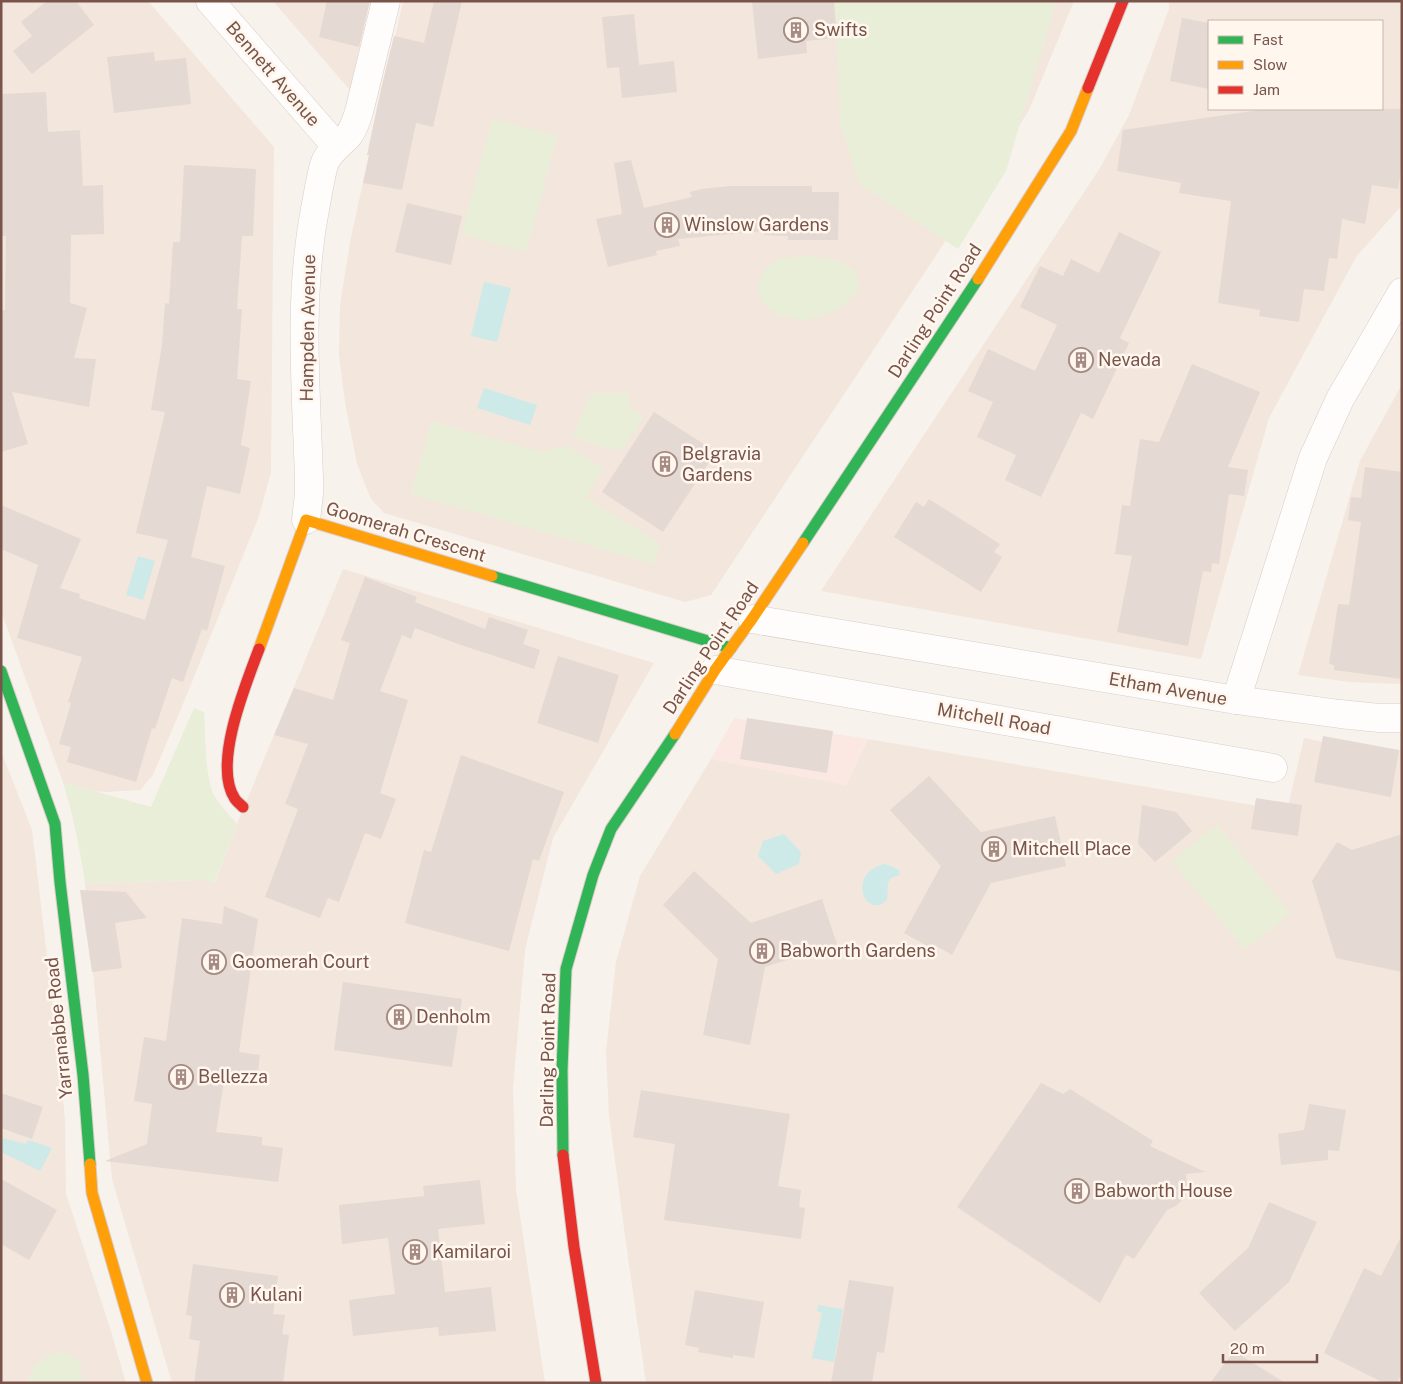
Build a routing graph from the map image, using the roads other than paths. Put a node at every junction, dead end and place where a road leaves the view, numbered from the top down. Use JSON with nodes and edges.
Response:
{"nodes":[{"id":1,"x":210,"y":1,"type":"edge"},
{"id":2,"x":386,"y":1,"type":"edge"},
{"id":3,"x":1123,"y":1,"type":"edge"},
{"id":4,"x":336,"y":146,"type":"junction"},
{"id":5,"x":1402,"y":292,"type":"edge"},
{"id":6,"x":306,"y":520,"type":"junction"},
{"id":7,"x":752,"y":619,"type":"junction"},
{"id":8,"x":723,"y":659,"type":"junction"},
{"id":9,"x":1,"y":671,"type":"edge"},
{"id":10,"x":1236,"y":700,"type":"junction"},
{"id":11,"x":1402,"y":718,"type":"edge"},
{"id":12,"x":1273,"y":768,"type":"dead end"},
{"id":13,"x":244,"y":808,"type":"dead end"},
{"id":14,"x":147,"y":1383,"type":"edge"},
{"id":15,"x":596,"y":1383,"type":"edge"}],
"edges":[{"from":1,"to":4,"type":"street","name":"Bennett Avenue"},
{"from":2,"to":4,"type":"street","name":"Hampden Avenue"},
{"from":3,"to":7,"type":"street","name":"Darling Point Road"},
{"from":4,"to":6,"type":"street","name":"Hampden Avenue"},
{"from":5,"to":10,"type":"street","name":"Etham Avenue"},
{"from":6,"to":8,"type":"street","name":"Goomerah Crescent"},
{"from":6,"to":13,"type":"street","name":"Goomerah Crescent"},
{"from":7,"to":8,"type":"street","name":"Darling Point Road"},
{"from":7,"to":10,"type":"street","name":"Etham Avenue"},
{"from":8,"to":12,"type":"street","name":"Mitchell Road"},
{"from":8,"to":15,"type":"street","name":"Darling Point Road"},
{"from":9,"to":14,"type":"street","name":"Yarranabbe Road"},
{"from":10,"to":11,"type":"street"}]}
